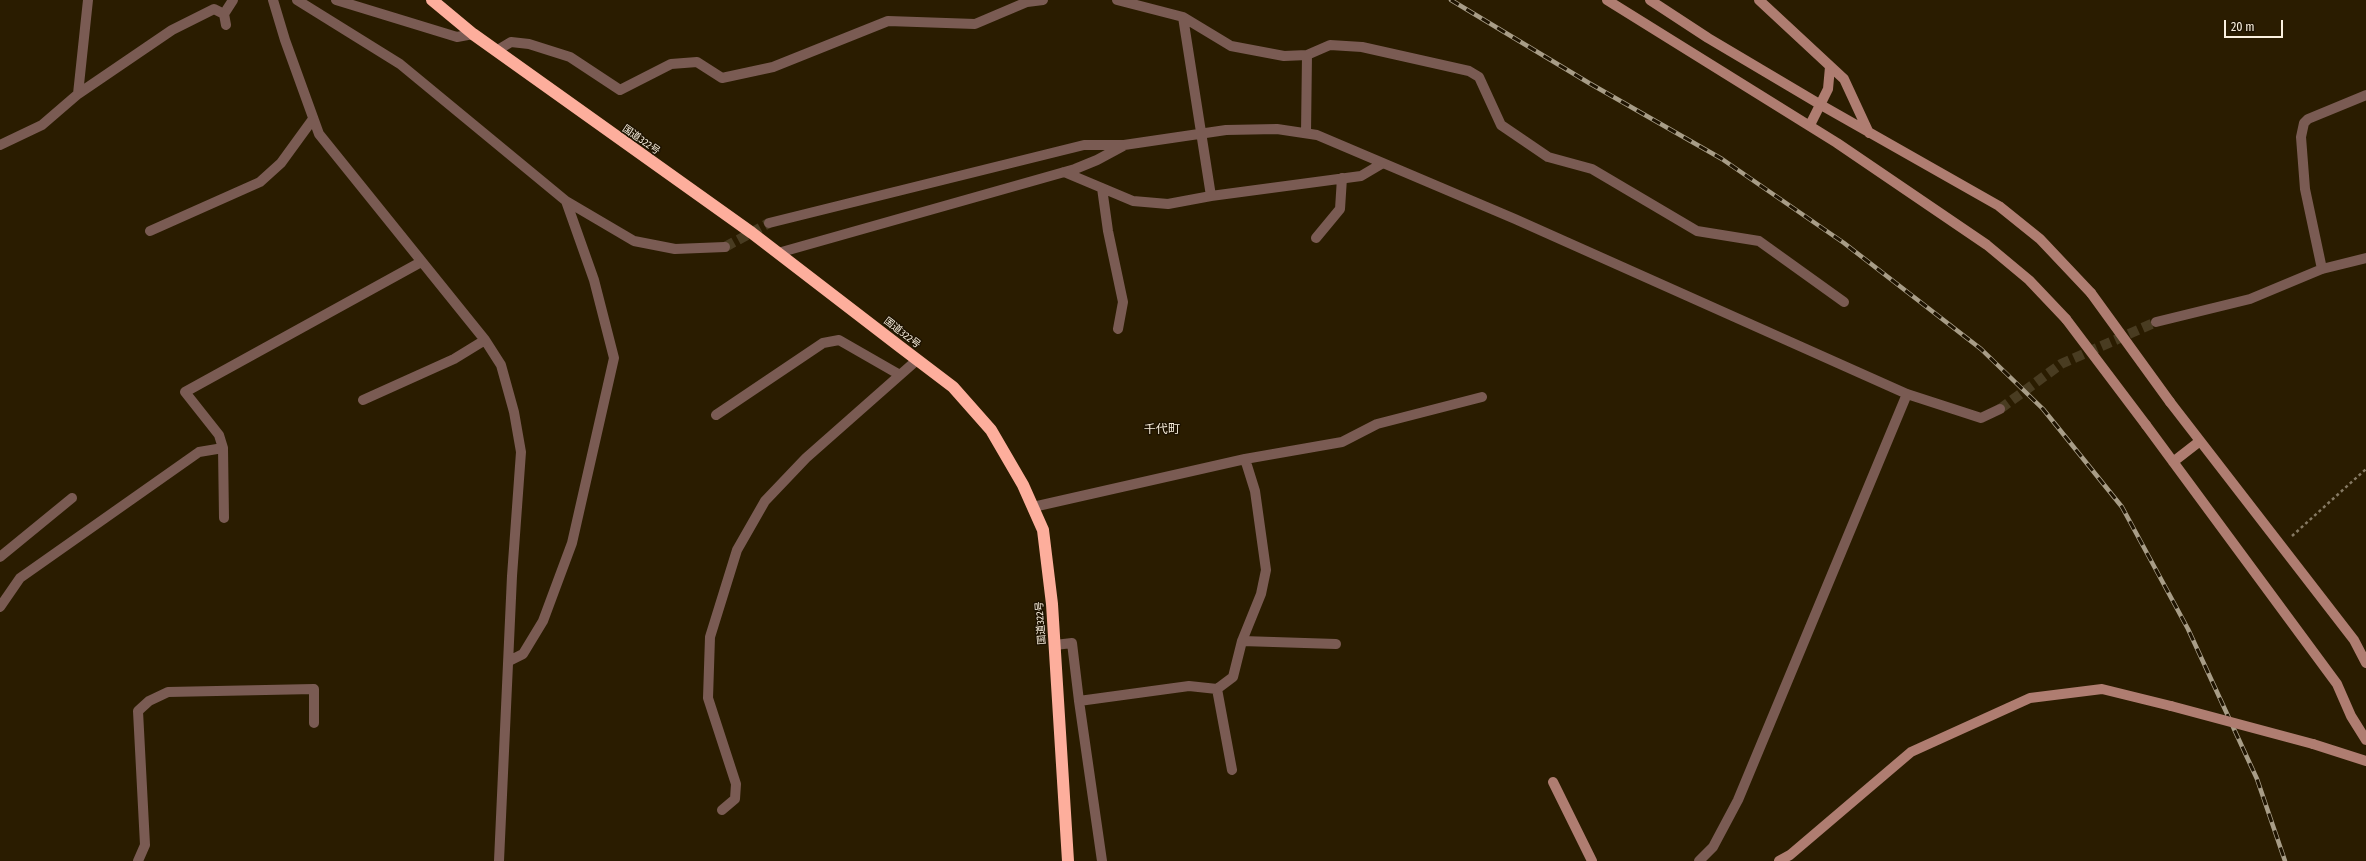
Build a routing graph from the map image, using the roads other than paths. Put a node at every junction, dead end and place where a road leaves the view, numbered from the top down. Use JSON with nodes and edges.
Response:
{"nodes":[{"id":1,"x":88,"y":0,"type":"edge"},
{"id":2,"x":233,"y":0,"type":"edge"},
{"id":3,"x":273,"y":0,"type":"edge"},
{"id":4,"x":297,"y":0,"type":"edge"},
{"id":5,"x":336,"y":0,"type":"edge"},
{"id":6,"x":432,"y":0,"type":"edge"},
{"id":7,"x":1043,"y":0,"type":"edge"},
{"id":8,"x":1117,"y":0,"type":"edge"},
{"id":9,"x":1608,"y":0,"type":"edge"},
{"id":10,"x":1650,"y":0,"type":"edge"},
{"id":11,"x":1758,"y":0,"type":"edge"},
{"id":12,"x":224,"y":14,"type":"junction"},
{"id":13,"x":1183,"y":17,"type":"junction"},
{"id":14,"x":226,"y":25,"type":"dead end"},
{"id":15,"x":473,"y":34,"type":"junction"},
{"id":16,"x":496,"y":51,"type":"junction"},
{"id":17,"x":1307,"y":54,"type":"junction"},
{"id":18,"x":1830,"y":67,"type":"junction"},
{"id":19,"x":78,"y":94,"type":"junction"},
{"id":20,"x":2366,"y":95,"type":"edge"},
{"id":21,"x":1821,"y":105,"type":"junction"},
{"id":22,"x":313,"y":119,"type":"junction"},
{"id":23,"x":1810,"y":126,"type":"junction"},
{"id":24,"x":1306,"y":133,"type":"junction"},
{"id":25,"x":1869,"y":133,"type":"junction"},
{"id":26,"x":1201,"y":134,"type":"junction"},
{"id":27,"x":0,"y":144,"type":"edge"},
{"id":28,"x":1124,"y":145,"type":"junction"},
{"id":29,"x":1383,"y":163,"type":"junction"},
{"id":30,"x":1064,"y":172,"type":"junction"},
{"id":31,"x":1342,"y":178,"type":"junction"},
{"id":32,"x":1102,"y":188,"type":"junction"},
{"id":33,"x":1212,"y":196,"type":"junction"},
{"id":34,"x":566,"y":201,"type":"junction"},
{"id":35,"x":769,"y":223,"type":"tunnel mouth"},
{"id":36,"x":150,"y":231,"type":"dead end"},
{"id":37,"x":1316,"y":238,"type":"dead end"},
{"id":38,"x":726,"y":247,"type":"tunnel mouth"},
{"id":39,"x":778,"y":253,"type":"junction"},
{"id":40,"x":2366,"y":258,"type":"edge"},
{"id":41,"x":421,"y":262,"type":"junction"},
{"id":42,"x":2322,"y":269,"type":"junction"},
{"id":43,"x":1844,"y":302,"type":"dead end"},
{"id":44,"x":2156,"y":322,"type":"tunnel mouth"},
{"id":45,"x":1118,"y":329,"type":"dead end"},
{"id":46,"x":485,"y":340,"type":"junction"},
{"id":47,"x":917,"y":360,"type":"junction"},
{"id":48,"x":900,"y":375,"type":"junction"},
{"id":49,"x":1907,"y":394,"type":"junction"},
{"id":50,"x":1482,"y":397,"type":"dead end"},
{"id":51,"x":363,"y":400,"type":"dead end"},
{"id":52,"x":2000,"y":409,"type":"tunnel mouth"},
{"id":53,"x":716,"y":415,"type":"dead end"},
{"id":54,"x":2200,"y":441,"type":"junction"},
{"id":55,"x":223,"y":448,"type":"junction"},
{"id":56,"x":1245,"y":459,"type":"junction"},
{"id":57,"x":2174,"y":462,"type":"junction"},
{"id":58,"x":72,"y":498,"type":"dead end"},
{"id":59,"x":1033,"y":507,"type":"junction"},
{"id":60,"x":224,"y":518,"type":"dead end"},
{"id":61,"x":0,"y":557,"type":"edge"},
{"id":62,"x":0,"y":607,"type":"edge"},
{"id":63,"x":1242,"y":641,"type":"junction"},
{"id":64,"x":1336,"y":644,"type":"dead end"},
{"id":65,"x":1055,"y":645,"type":"junction"},
{"id":66,"x":509,"y":661,"type":"junction"},
{"id":67,"x":2366,"y":663,"type":"edge"},
{"id":68,"x":1217,"y":689,"type":"junction"},
{"id":69,"x":1078,"y":701,"type":"junction"},
{"id":70,"x":314,"y":723,"type":"dead end"},
{"id":71,"x":2366,"y":740,"type":"edge"},
{"id":72,"x":2366,"y":761,"type":"edge"},
{"id":73,"x":1232,"y":770,"type":"dead end"},
{"id":74,"x":1553,"y":782,"type":"dead end"},
{"id":75,"x":722,"y":810,"type":"dead end"},
{"id":76,"x":138,"y":861,"type":"edge"},
{"id":77,"x":499,"y":861,"type":"edge"},
{"id":78,"x":1068,"y":861,"type":"edge"},
{"id":79,"x":1102,"y":861,"type":"edge"},
{"id":80,"x":1592,"y":861,"type":"edge"},
{"id":81,"x":1698,"y":861,"type":"edge"},
{"id":82,"x":1779,"y":861,"type":"edge"}],
"edges":[{"from":1,"to":19,"type":"street"},
{"from":2,"to":12,"type":"street"},
{"from":3,"to":22,"type":"street"},
{"from":4,"to":34,"type":"street"},
{"from":5,"to":15,"type":"street"},
{"from":6,"to":15,"type":"highway","name":"国道322号"},
{"from":7,"to":16,"type":"street"},
{"from":8,"to":13,"type":"street"},
{"from":9,"to":23,"type":"street"},
{"from":10,"to":21,"type":"street"},
{"from":11,"to":18,"type":"street"},
{"from":12,"to":14,"type":"street"},
{"from":12,"to":19,"type":"street"},
{"from":13,"to":17,"type":"street"},
{"from":13,"to":26,"type":"street"},
{"from":15,"to":16,"type":"highway","name":"国道322号"},
{"from":16,"to":39,"type":"highway","name":"国道322号"},
{"from":17,"to":24,"type":"street"},
{"from":17,"to":43,"type":"street"},
{"from":18,"to":21,"type":"street"},
{"from":18,"to":25,"type":"street"},
{"from":19,"to":27,"type":"street"},
{"from":20,"to":42,"type":"street"},
{"from":21,"to":23,"type":"street"},
{"from":21,"to":25,"type":"street"},
{"from":22,"to":36,"type":"street"},
{"from":22,"to":41,"type":"street"},
{"from":23,"to":57,"type":"street","bridge":true},
{"from":24,"to":26,"type":"street"},
{"from":24,"to":29,"type":"street"},
{"from":25,"to":54,"type":"street","bridge":true},
{"from":26,"to":28,"type":"street"},
{"from":26,"to":33,"type":"street"},
{"from":28,"to":30,"type":"street"},
{"from":28,"to":35,"type":"street"},
{"from":29,"to":31,"type":"street"},
{"from":29,"to":49,"type":"street"},
{"from":30,"to":32,"type":"street"},
{"from":30,"to":39,"type":"street"},
{"from":31,"to":33,"type":"street"},
{"from":31,"to":37,"type":"street"},
{"from":32,"to":33,"type":"street"},
{"from":32,"to":45,"type":"street"},
{"from":34,"to":38,"type":"street"},
{"from":34,"to":66,"type":"street"},
{"from":39,"to":47,"type":"highway","name":"国道322号"},
{"from":40,"to":42,"type":"street"},
{"from":41,"to":46,"type":"street"},
{"from":41,"to":55,"type":"street"},
{"from":42,"to":44,"type":"street"},
{"from":46,"to":51,"type":"street"},
{"from":46,"to":66,"type":"street"},
{"from":47,"to":48,"type":"street"},
{"from":47,"to":59,"type":"highway","name":"国道322号"},
{"from":48,"to":53,"type":"street"},
{"from":48,"to":75,"type":"street"},
{"from":49,"to":52,"type":"street"},
{"from":49,"to":81,"type":"street"},
{"from":50,"to":56,"type":"street"},
{"from":54,"to":57,"type":"street"},
{"from":54,"to":67,"type":"street"},
{"from":55,"to":60,"type":"street"},
{"from":55,"to":62,"type":"street"},
{"from":56,"to":59,"type":"street"},
{"from":56,"to":63,"type":"street"},
{"from":57,"to":71,"type":"street"},
{"from":58,"to":61,"type":"street"},
{"from":59,"to":65,"type":"highway","name":"国道322号"},
{"from":63,"to":64,"type":"street"},
{"from":63,"to":68,"type":"street"},
{"from":65,"to":69,"type":"street"},
{"from":65,"to":78,"type":"highway","name":"国道322号"},
{"from":66,"to":77,"type":"street"},
{"from":68,"to":69,"type":"street"},
{"from":68,"to":73,"type":"street"},
{"from":69,"to":79,"type":"street"},
{"from":70,"to":76,"type":"street"},
{"from":72,"to":82,"type":"street","bridge":true},
{"from":74,"to":80,"type":"street"}]}
